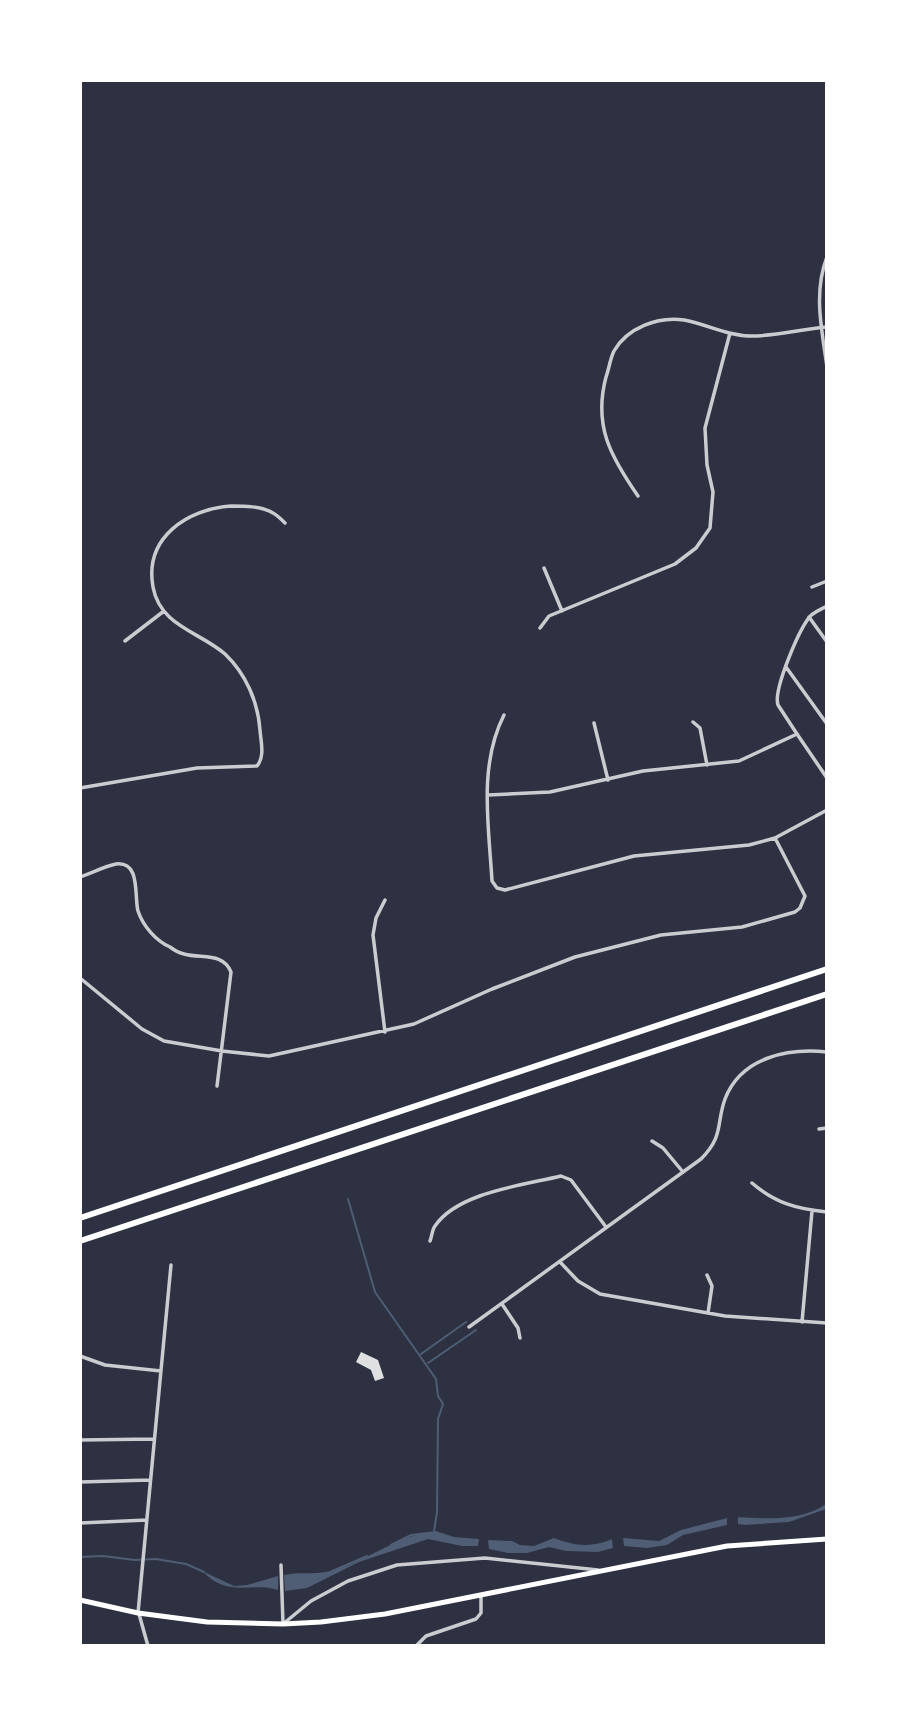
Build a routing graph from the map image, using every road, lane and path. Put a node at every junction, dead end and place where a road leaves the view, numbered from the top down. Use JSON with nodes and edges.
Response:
{"nodes":[{"id":1,"x":827,"y":257,"type":"edge"},
{"id":2,"x":824,"y":327,"type":"edge"},
{"id":3,"x":730,"y":333,"type":"junction"},
{"id":4,"x":827,"y":367,"type":"edge"},
{"id":5,"x":638,"y":496,"type":"dead end"},
{"id":6,"x":285,"y":523,"type":"dead end"},
{"id":7,"x":544,"y":568,"type":"dead end"},
{"id":8,"x":827,"y":580,"type":"edge"},
{"id":9,"x":812,"y":587,"type":"dead end"},
{"id":10,"x":827,"y":606,"type":"edge"},
{"id":11,"x":164,"y":611,"type":"junction"},
{"id":12,"x":562,"y":611,"type":"junction"},
{"id":13,"x":809,"y":617,"type":"junction"},
{"id":14,"x":540,"y":628,"type":"dead end"},
{"id":15,"x":125,"y":641,"type":"dead end"},
{"id":16,"x":827,"y":642,"type":"edge"},
{"id":17,"x":786,"y":667,"type":"junction"},
{"id":18,"x":504,"y":715,"type":"dead end"},
{"id":19,"x":693,"y":722,"type":"dead end"},
{"id":20,"x":594,"y":723,"type":"dead end"},
{"id":21,"x":827,"y":724,"type":"edge"},
{"id":22,"x":797,"y":734,"type":"junction"},
{"id":23,"x":708,"y":765,"type":"junction"},
{"id":24,"x":827,"y":778,"type":"edge"},
{"id":25,"x":608,"y":780,"type":"junction"},
{"id":26,"x":80,"y":788,"type":"edge"},
{"id":27,"x":488,"y":795,"type":"junction"},
{"id":28,"x":827,"y":810,"type":"edge"},
{"id":29,"x":775,"y":838,"type":"junction"},
{"id":30,"x":80,"y":877,"type":"edge"},
{"id":31,"x":385,"y":900,"type":"dead end"},
{"id":32,"x":827,"y":969,"type":"edge"},
{"id":33,"x":81,"y":979,"type":"edge"},
{"id":34,"x":827,"y":995,"type":"edge"},
{"id":35,"x":385,"y":1032,"type":"junction"},
{"id":36,"x":222,"y":1051,"type":"junction"},
{"id":37,"x":827,"y":1052,"type":"edge"},
{"id":38,"x":217,"y":1086,"type":"dead end"},
{"id":39,"x":827,"y":1128,"type":"edge"},
{"id":40,"x":819,"y":1129,"type":"dead end"},
{"id":41,"x":652,"y":1141,"type":"dead end"},
{"id":42,"x":683,"y":1172,"type":"junction"},
{"id":43,"x":752,"y":1183,"type":"dead end"},
{"id":44,"x":812,"y":1211,"type":"junction"},
{"id":45,"x":827,"y":1212,"type":"edge"},
{"id":46,"x":80,"y":1218,"type":"edge"},
{"id":47,"x":606,"y":1227,"type":"junction"},
{"id":48,"x":80,"y":1241,"type":"edge"},
{"id":49,"x":430,"y":1241,"type":"dead end"},
{"id":50,"x":560,"y":1262,"type":"junction"},
{"id":51,"x":171,"y":1265,"type":"dead end"},
{"id":52,"x":707,"y":1275,"type":"dead end"},
{"id":53,"x":502,"y":1304,"type":"junction"},
{"id":54,"x":708,"y":1314,"type":"junction"},
{"id":55,"x":802,"y":1322,"type":"junction"},
{"id":56,"x":827,"y":1323,"type":"edge"},
{"id":57,"x":469,"y":1327,"type":"dead end"},
{"id":58,"x":520,"y":1338,"type":"dead end"},
{"id":59,"x":80,"y":1356,"type":"edge"},
{"id":60,"x":161,"y":1371,"type":"junction"},
{"id":61,"x":154,"y":1438,"type":"junction"},
{"id":62,"x":80,"y":1440,"type":"edge"},
{"id":63,"x":150,"y":1480,"type":"junction"},
{"id":64,"x":80,"y":1482,"type":"edge"},
{"id":65,"x":147,"y":1520,"type":"junction"},
{"id":66,"x":80,"y":1523,"type":"edge"},
{"id":67,"x":827,"y":1539,"type":"edge"},
{"id":68,"x":281,"y":1565,"type":"dead end"},
{"id":69,"x":603,"y":1570,"type":"junction"},
{"id":70,"x":481,"y":1595,"type":"junction"},
{"id":71,"x":80,"y":1600,"type":"edge"},
{"id":72,"x":138,"y":1613,"type":"junction"},
{"id":73,"x":283,"y":1624,"type":"junction"},
{"id":74,"x":148,"y":1646,"type":"edge"},
{"id":75,"x":415,"y":1646,"type":"edge"}],
"edges":[{"from":1,"to":2,"type":"street"},
{"from":2,"to":3,"type":"street"},
{"from":2,"to":4,"type":"street"},
{"from":3,"to":5,"type":"street"},
{"from":3,"to":12,"type":"street"},
{"from":6,"to":11,"type":"street"},
{"from":7,"to":12,"type":"street"},
{"from":8,"to":9,"type":"street"},
{"from":10,"to":13,"type":"street"},
{"from":11,"to":15,"type":"street"},
{"from":11,"to":26,"type":"street"},
{"from":12,"to":14,"type":"street"},
{"from":13,"to":16,"type":"street"},
{"from":13,"to":17,"type":"street"},
{"from":17,"to":21,"type":"street"},
{"from":17,"to":22,"type":"street"},
{"from":18,"to":27,"type":"street"},
{"from":19,"to":23,"type":"street"},
{"from":20,"to":25,"type":"street"},
{"from":22,"to":23,"type":"street"},
{"from":22,"to":24,"type":"street"},
{"from":23,"to":25,"type":"street"},
{"from":25,"to":27,"type":"street"},
{"from":27,"to":29,"type":"street"},
{"from":28,"to":29,"type":"street"},
{"from":29,"to":35,"type":"street"},
{"from":30,"to":36,"type":"street"},
{"from":31,"to":35,"type":"street"},
{"from":32,"to":46,"type":"highway"},
{"from":33,"to":36,"type":"street"},
{"from":34,"to":48,"type":"highway"},
{"from":35,"to":36,"type":"street"},
{"from":36,"to":38,"type":"street"},
{"from":37,"to":42,"type":"street"},
{"from":39,"to":40,"type":"street"},
{"from":41,"to":42,"type":"street"},
{"from":42,"to":47,"type":"street"},
{"from":43,"to":44,"type":"street"},
{"from":44,"to":45,"type":"street"},
{"from":44,"to":55,"type":"street"},
{"from":47,"to":49,"type":"street"},
{"from":47,"to":50,"type":"street"},
{"from":50,"to":53,"type":"street"},
{"from":50,"to":54,"type":"street"},
{"from":51,"to":60,"type":"street"},
{"from":52,"to":54,"type":"street"},
{"from":53,"to":57,"type":"street"},
{"from":53,"to":58,"type":"street"},
{"from":54,"to":55,"type":"street"},
{"from":55,"to":56,"type":"street"},
{"from":59,"to":60,"type":"street"},
{"from":60,"to":61,"type":"street"},
{"from":61,"to":62,"type":"street"},
{"from":61,"to":63,"type":"street"},
{"from":63,"to":64,"type":"street"},
{"from":63,"to":65,"type":"street"},
{"from":65,"to":66,"type":"street"},
{"from":65,"to":72,"type":"street"},
{"from":67,"to":69,"type":"main road"},
{"from":68,"to":73,"type":"street"},
{"from":69,"to":70,"type":"main road"},
{"from":69,"to":73,"type":"street"},
{"from":70,"to":73,"type":"main road"},
{"from":70,"to":75,"type":"street"},
{"from":71,"to":72,"type":"main road"},
{"from":72,"to":73,"type":"main road"},
{"from":72,"to":74,"type":"street"}]}
